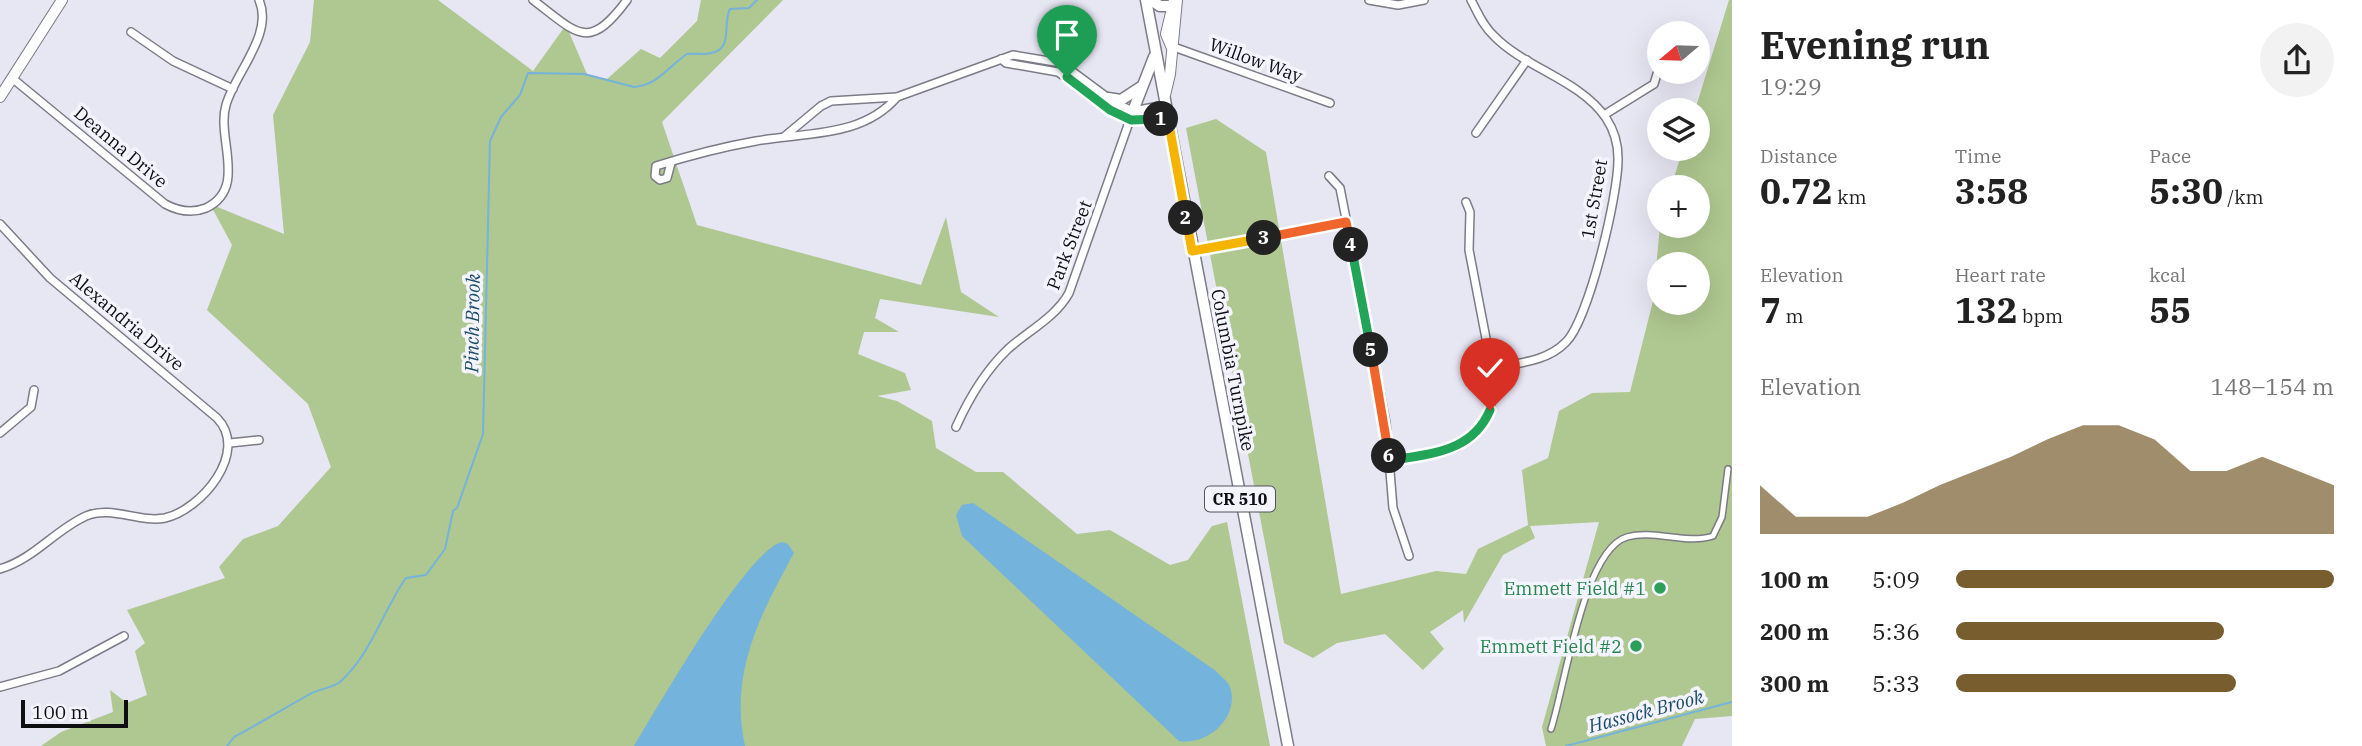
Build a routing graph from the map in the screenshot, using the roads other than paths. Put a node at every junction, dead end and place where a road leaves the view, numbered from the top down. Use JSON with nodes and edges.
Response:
{"nodes":[{"id":1,"x":62,"y":0,"type":"edge"},
{"id":2,"x":259,"y":0,"type":"edge"},
{"id":3,"x":533,"y":0,"type":"edge"},
{"id":4,"x":627,"y":0,"type":"edge"},
{"id":5,"x":1146,"y":0,"type":"edge"},
{"id":6,"x":1151,"y":0,"type":"edge"},
{"id":7,"x":1369,"y":0,"type":"edge"},
{"id":8,"x":1424,"y":0,"type":"edge"},
{"id":9,"x":1471,"y":0,"type":"edge"},
{"id":10,"x":1174,"y":2,"type":"edge"},
{"id":11,"x":131,"y":32,"type":"dead end"},
{"id":12,"x":1171,"y":46,"type":"junction"},
{"id":13,"x":1155,"y":54,"type":"junction"},
{"id":14,"x":1001,"y":59,"type":"junction"},
{"id":15,"x":1527,"y":60,"type":"junction"},
{"id":16,"x":12,"y":78,"type":"junction"},
{"id":17,"x":1654,"y":84,"type":"edge"},
{"id":18,"x":1144,"y":86,"type":"junction"},
{"id":19,"x":233,"y":89,"type":"junction"},
{"id":20,"x":0,"y":97,"type":"edge"},
{"id":21,"x":897,"y":97,"type":"junction"},
{"id":22,"x":1108,"y":98,"type":"junction"},
{"id":23,"x":1165,"y":102,"type":"junction"},
{"id":24,"x":1330,"y":103,"type":"dead end"},
{"id":25,"x":1604,"y":115,"type":"junction"},
{"id":26,"x":1132,"y":116,"type":"junction"},
{"id":27,"x":1168,"y":119,"type":"junction"},
{"id":28,"x":1476,"y":133,"type":"dead end"},
{"id":29,"x":785,"y":136,"type":"junction"},
{"id":30,"x":671,"y":163,"type":"dead end"},
{"id":31,"x":1329,"y":176,"type":"dead end"},
{"id":32,"x":1466,"y":202,"type":"dead end"},
{"id":33,"x":1346,"y":222,"type":"junction"},
{"id":34,"x":0,"y":224,"type":"edge"},
{"id":35,"x":1192,"y":251,"type":"junction"},
{"id":36,"x":1492,"y":368,"type":"junction"},
{"id":37,"x":34,"y":390,"type":"dead end"},
{"id":38,"x":956,"y":427,"type":"dead end"},
{"id":39,"x":0,"y":433,"type":"edge"},
{"id":40,"x":259,"y":440,"type":"dead end"},
{"id":41,"x":230,"y":443,"type":"junction"},
{"id":42,"x":1389,"y":461,"type":"junction"},
{"id":43,"x":1728,"y":469,"type":"dead end"},
{"id":44,"x":1409,"y":556,"type":"dead end"},
{"id":45,"x":0,"y":569,"type":"edge"},
{"id":46,"x":124,"y":636,"type":"dead end"},
{"id":47,"x":0,"y":687,"type":"edge"},
{"id":48,"x":1551,"y":729,"type":"dead end"},
{"id":49,"x":1288,"y":746,"type":"edge"}],
"edges":[{"from":1,"to":16,"type":"main road"},
{"from":2,"to":19,"type":"street","name":"Deanna Drive"},
{"from":3,"to":4,"type":"street"},
{"from":5,"to":13,"type":"main road","name":"Columbia Turnpike","number":"CR 510"},
{"from":6,"to":10,"type":"main road"},
{"from":7,"to":8,"type":"street"},
{"from":9,"to":15,"type":"street","name":"1st Street"},
{"from":10,"to":12,"type":"main road"},
{"from":11,"to":19,"type":"street"},
{"from":12,"to":23,"type":"main road"},
{"from":12,"to":24,"type":"street","name":"Willow Way"},
{"from":13,"to":18,"type":"main road"},
{"from":13,"to":23,"type":"main road","name":"Columbia Turnpike","number":"CR 510"},
{"from":14,"to":21,"type":"street"},
{"from":14,"to":22,"type":"street"},
{"from":14,"to":26,"type":"street"},
{"from":15,"to":25,"type":"street","name":"1st Street"},
{"from":15,"to":28,"type":"street"},
{"from":16,"to":19,"type":"street","name":"Deanna Drive"},
{"from":16,"to":20,"type":"main road"},
{"from":17,"to":25,"type":"street"},
{"from":18,"to":22,"type":"main road"},
{"from":18,"to":26,"type":"main road"},
{"from":21,"to":29,"type":"street"},
{"from":21,"to":29,"type":"street"},
{"from":22,"to":26,"type":"street"},
{"from":23,"to":26,"type":"street"},
{"from":23,"to":27,"type":"main road","name":"Columbia Turnpike","number":"CR 510"},
{"from":25,"to":36,"type":"street","name":"1st Street"},
{"from":26,"to":27,"type":"street"},
{"from":26,"to":38,"type":"street","name":"Park Street"},
{"from":27,"to":35,"type":"main road","name":"Columbia Turnpike","number":"CR 510"},
{"from":29,"to":30,"type":"street"},
{"from":31,"to":33,"type":"street"},
{"from":32,"to":36,"type":"street"},
{"from":33,"to":35,"type":"street"},
{"from":33,"to":42,"type":"street"},
{"from":34,"to":41,"type":"street","name":"Alexandria Drive"},
{"from":35,"to":49,"type":"main road","name":"Columbia Turnpike","number":"CR 510"},
{"from":36,"to":42,"type":"street"},
{"from":37,"to":39,"type":"street"},
{"from":40,"to":41,"type":"street"},
{"from":41,"to":45,"type":"street"},
{"from":42,"to":44,"type":"street"},
{"from":43,"to":48,"type":"street"},
{"from":46,"to":47,"type":"street"}]}
